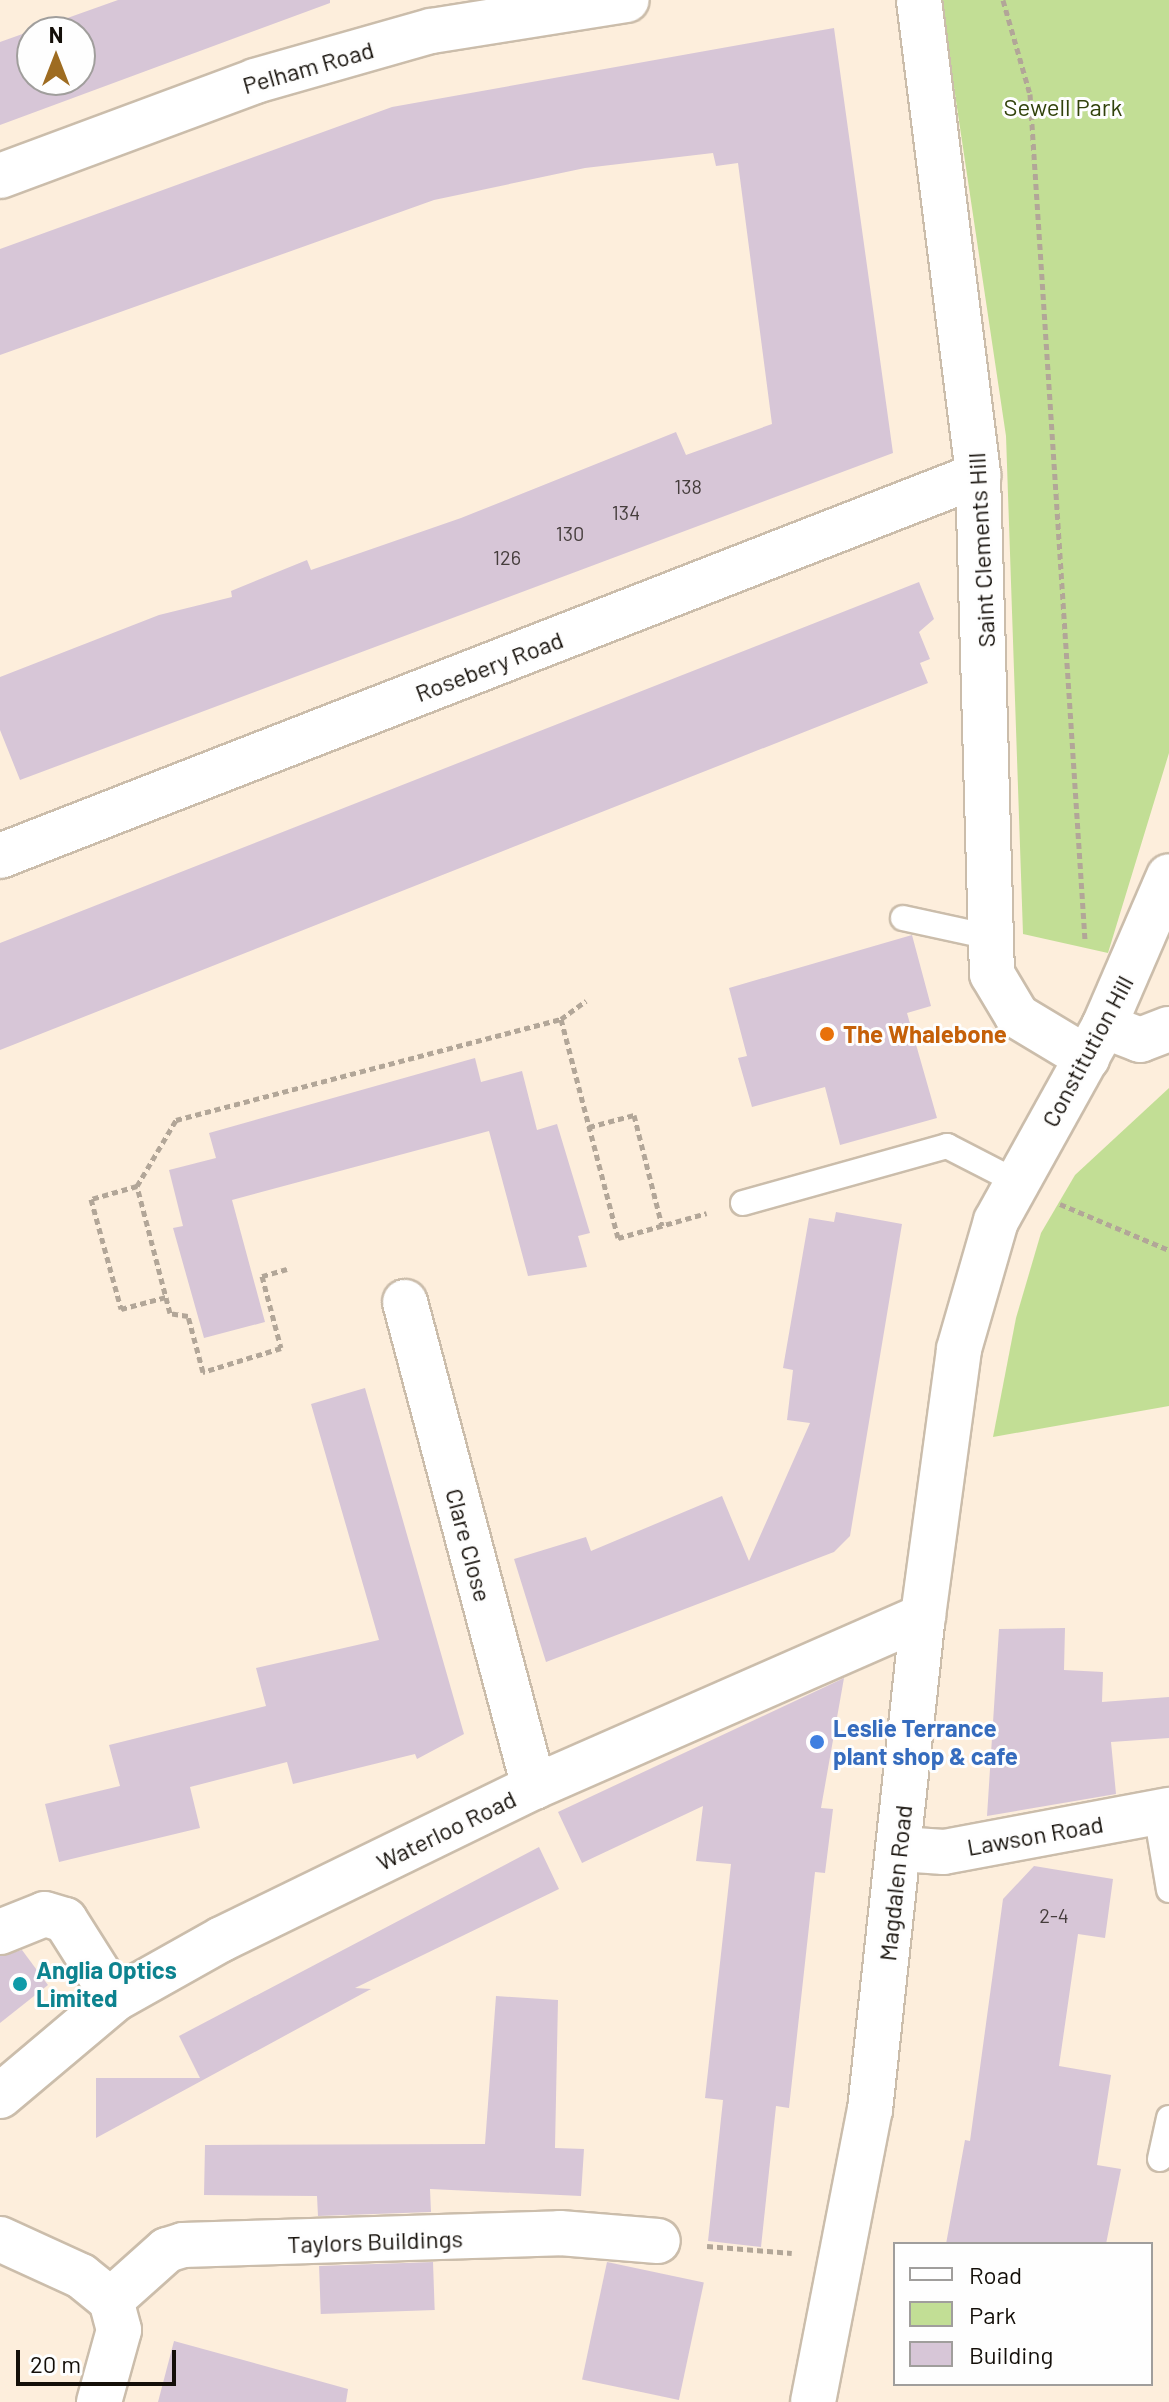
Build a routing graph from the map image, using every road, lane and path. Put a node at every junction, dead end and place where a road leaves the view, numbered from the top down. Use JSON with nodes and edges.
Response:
{"nodes":[{"id":1,"x":627,"y":0,"type":"edge"},
{"id":2,"x":919,"y":0,"type":"edge"},
{"id":3,"x":1003,"y":0,"type":"edge"},
{"id":4,"x":0,"y":176,"type":"edge"},
{"id":5,"x":978,"y":475,"type":"junction"},
{"id":6,"x":0,"y":856,"type":"edge"},
{"id":7,"x":1169,"y":876,"type":"edge"},
{"id":8,"x":903,"y":918,"type":"dead end"},
{"id":9,"x":990,"y":937,"type":"junction"},
{"id":10,"x":1085,"y":950,"type":"dead end"},
{"id":11,"x":586,"y":1001,"type":"dead end"},
{"id":12,"x":561,"y":1019,"type":"junction"},
{"id":13,"x":1169,"y":1029,"type":"edge"},
{"id":14,"x":1096,"y":1042,"type":"junction"},
{"id":15,"x":589,"y":1127,"type":"junction"},
{"id":16,"x":1017,"y":1182,"type":"junction"},
{"id":17,"x":137,"y":1186,"type":"junction"},
{"id":18,"x":743,"y":1203,"type":"joint"},
{"id":19,"x":996,"y":1221,"type":"joint"},
{"id":20,"x":662,"y":1226,"type":"junction"},
{"id":21,"x":1169,"y":1250,"type":"edge"},
{"id":22,"x":287,"y":1269,"type":"dead end"},
{"id":23,"x":166,"y":1297,"type":"junction"},
{"id":24,"x":405,"y":1302,"type":"dead end"},
{"id":25,"x":923,"y":1616,"type":"junction"},
{"id":26,"x":534,"y":1787,"type":"junction"},
{"id":27,"x":1163,"y":1812,"type":"edge"},
{"id":28,"x":900,"y":1849,"type":"junction"},
{"id":29,"x":1169,"y":1890,"type":"edge"},
{"id":30,"x":0,"y":1932,"type":"edge"},
{"id":31,"x":115,"y":1999,"type":"junction"},
{"id":32,"x":0,"y":2096,"type":"edge"},
{"id":33,"x":1169,"y":2118,"type":"edge"},
{"id":34,"x":1160,"y":2159,"type":"dead end"},
{"id":35,"x":0,"y":2239,"type":"edge"},
{"id":36,"x":658,"y":2241,"type":"joint"},
{"id":37,"x":839,"y":2257,"type":"junction"},
{"id":38,"x":111,"y":2300,"type":"junction"},
{"id":39,"x":99,"y":2402,"type":"edge"},
{"id":40,"x":813,"y":2402,"type":"edge"}],
"edges":[{"from":1,"to":4,"type":"street","name":"Pelham Road"},
{"from":2,"to":5,"type":"street","name":"Saint Clements Hill"},
{"from":3,"to":10,"type":"path"},
{"from":5,"to":6,"type":"street","name":"Rosebery Road"},
{"from":5,"to":9,"type":"street","name":"Saint Clements Hill"},
{"from":7,"to":14,"type":"street","name":"Constitution Hill"},
{"from":8,"to":9,"type":"lane"},
{"from":9,"to":14,"type":"street","name":"Saint Clements Hill"},
{"from":11,"to":12,"type":"path"},
{"from":12,"to":15,"type":"path"},
{"from":12,"to":17,"type":"path"},
{"from":13,"to":14,"type":"street","name":"Saint Clements Hill"},
{"from":14,"to":16,"type":"street","name":"Constitution Hill"},
{"from":15,"to":20,"type":"path"},
{"from":15,"to":20,"type":"path"},
{"from":16,"to":18,"type":"lane"},
{"from":16,"to":19,"type":"street","name":"Constitution Hill"},
{"from":16,"to":21,"type":"path"},
{"from":17,"to":23,"type":"path"},
{"from":17,"to":23,"type":"path"},
{"from":18,"to":20,"type":"path"},
{"from":19,"to":25,"type":"street","name":"Magdalen Road"},
{"from":22,"to":23,"type":"path"},
{"from":24,"to":26,"type":"street","name":"Clare Close"},
{"from":25,"to":26,"type":"street","name":"Waterloo Road"},
{"from":25,"to":28,"type":"street","name":"Magdalen Road"},
{"from":26,"to":31,"type":"street","name":"Waterloo Road"},
{"from":27,"to":28,"type":"street","name":"Lawson Road"},
{"from":27,"to":29,"type":"lane"},
{"from":28,"to":37,"type":"street","name":"Magdalen Road"},
{"from":30,"to":31,"type":"street"},
{"from":31,"to":32,"type":"street","name":"Waterloo Road"},
{"from":33,"to":34,"type":"lane"},
{"from":35,"to":38,"type":"street"},
{"from":36,"to":37,"type":"path"},
{"from":36,"to":38,"type":"street","name":"Taylors Buildings"},
{"from":37,"to":40,"type":"street","name":"Magdalen Road"},
{"from":38,"to":39,"type":"street"}]}
